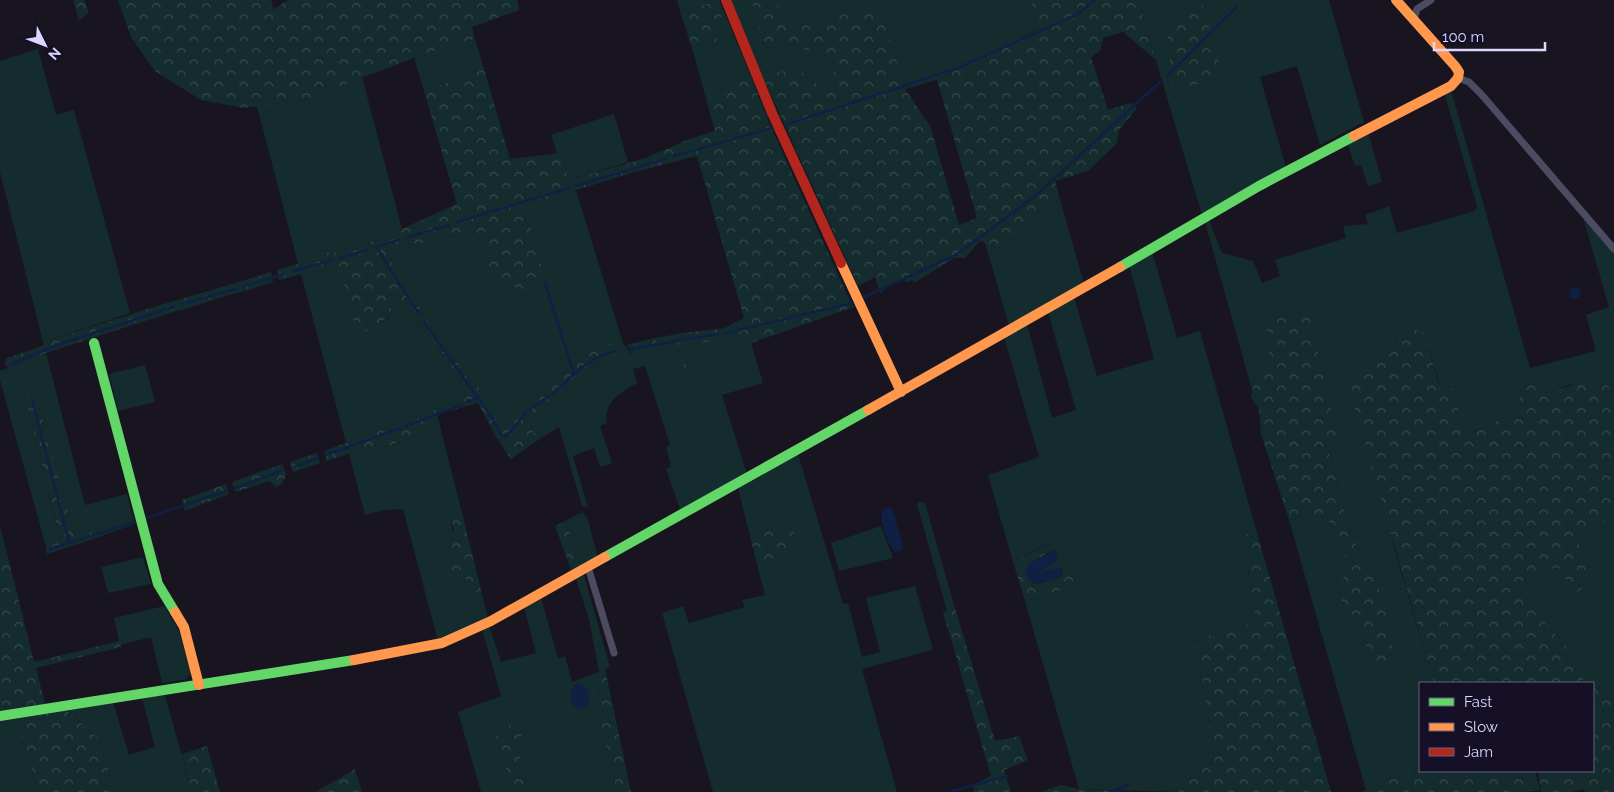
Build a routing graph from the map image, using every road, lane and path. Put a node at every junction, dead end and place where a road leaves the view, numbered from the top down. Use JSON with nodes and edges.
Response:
{"nodes":[{"id":1,"x":726,"y":0,"type":"edge"},
{"id":2,"x":1396,"y":0,"type":"edge"},
{"id":3,"x":1431,"y":0,"type":"edge"},
{"id":4,"x":1414,"y":19,"type":"junction"},
{"id":5,"x":1458,"y":78,"type":"junction"},
{"id":6,"x":1614,"y":249,"type":"edge"},
{"id":7,"x":94,"y":344,"type":"dead end"},
{"id":8,"x":901,"y":392,"type":"junction"},
{"id":9,"x":588,"y":567,"type":"junction"},
{"id":10,"x":614,"y":653,"type":"dead end"},
{"id":11,"x":199,"y":685,"type":"junction"},
{"id":12,"x":0,"y":716,"type":"edge"}],
"edges":[{"from":1,"to":8,"type":"street"},
{"from":2,"to":4,"type":"street"},
{"from":3,"to":4,"type":"street"},
{"from":4,"to":5,"type":"street"},
{"from":5,"to":6,"type":"street"},
{"from":5,"to":8,"type":"street"},
{"from":7,"to":11,"type":"street"},
{"from":8,"to":9,"type":"street"},
{"from":9,"to":10,"type":"street"},
{"from":9,"to":11,"type":"street"},
{"from":11,"to":12,"type":"street"}]}
